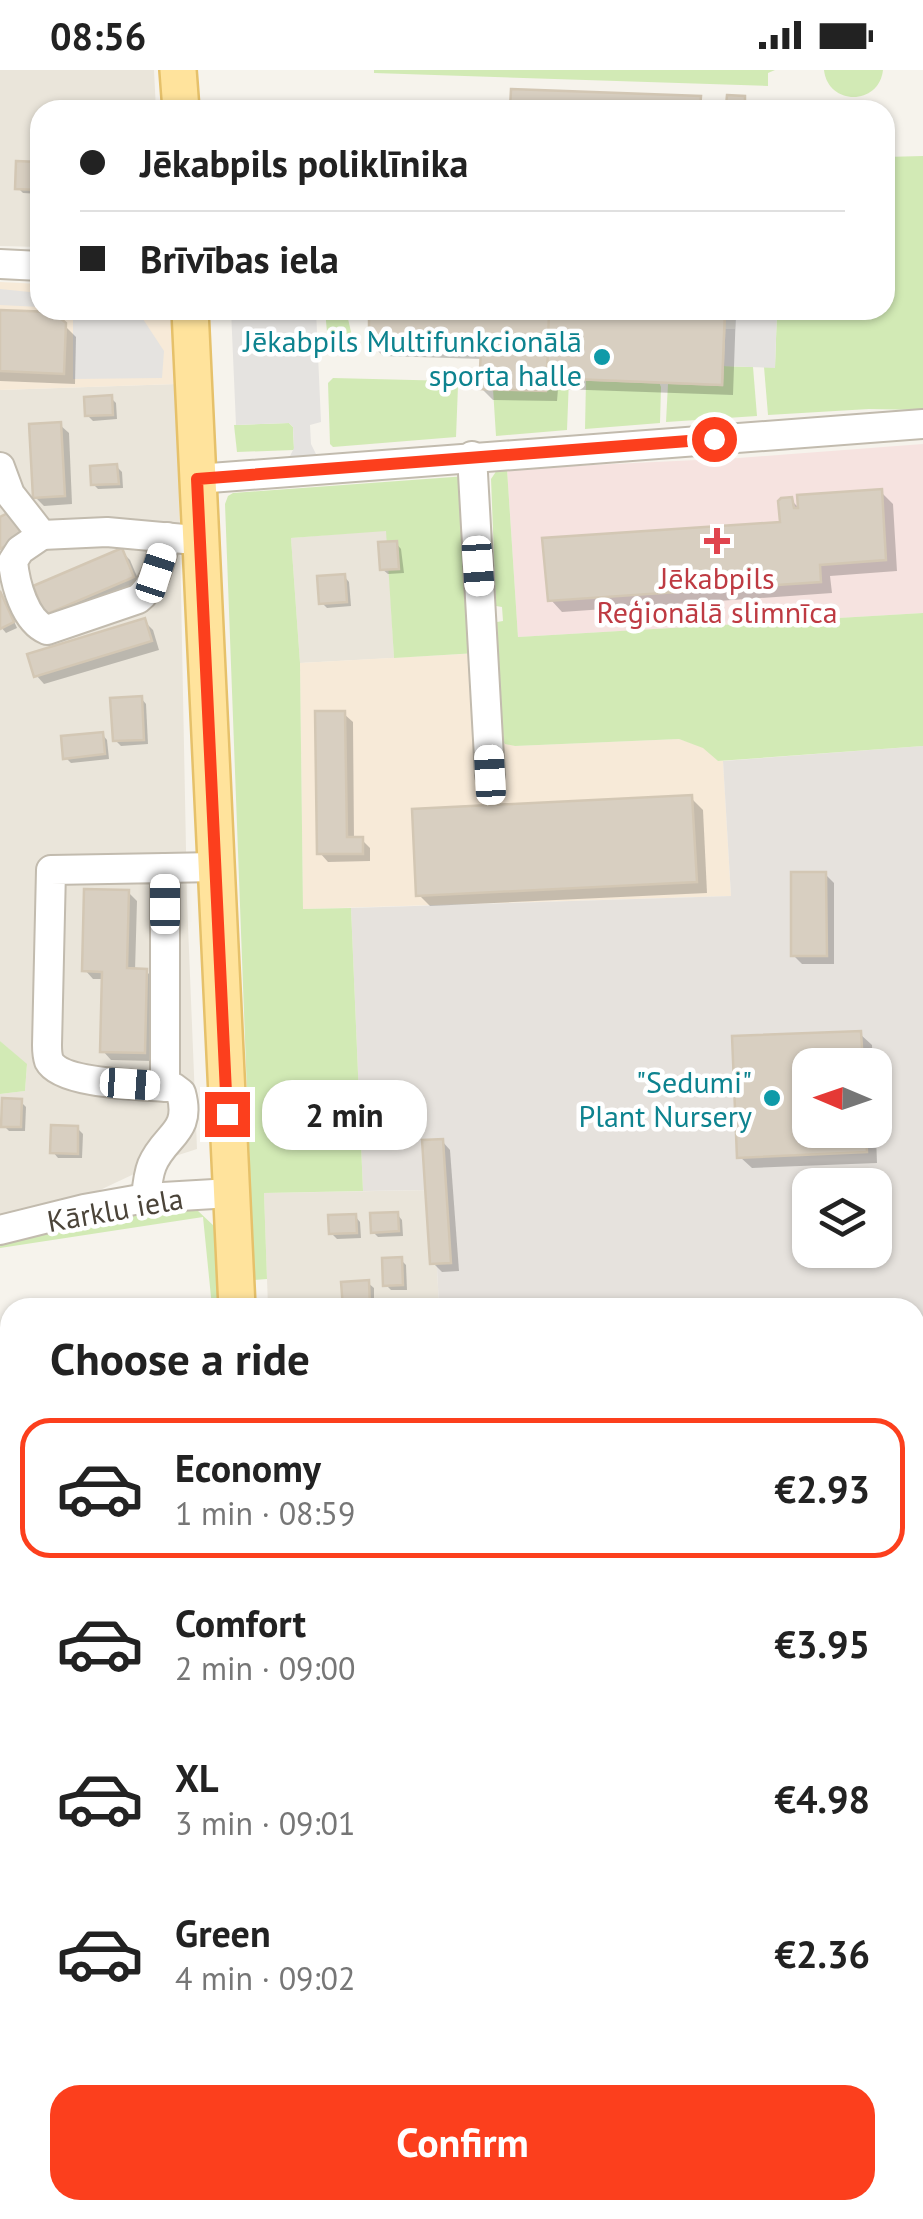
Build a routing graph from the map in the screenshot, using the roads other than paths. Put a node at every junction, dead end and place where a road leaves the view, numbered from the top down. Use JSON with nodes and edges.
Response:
{"nodes":[{"id":1,"x":178,"y":70,"type":"edge"},
{"id":2,"x":180,"y":100,"type":"edge"},
{"id":3,"x":0,"y":264,"type":"edge"},
{"id":4,"x":30,"y":266,"type":"edge"},
{"id":5,"x":190,"y":320,"type":"edge"},
{"id":6,"x":923,"y":424,"type":"edge"},
{"id":7,"x":472,"y":456,"type":"junction"},
{"id":8,"x":0,"y":467,"type":"edge"},
{"id":9,"x":197,"y":479,"type":"junction"},
{"id":10,"x":42,"y":535,"type":"junction"},
{"id":11,"x":184,"y":539,"type":"junction"},
{"id":12,"x":490,"y":775,"type":"dead end"},
{"id":13,"x":215,"y":867,"type":"junction"},
{"id":14,"x":165,"y":868,"type":"junction"},
{"id":15,"x":166,"y":1087,"type":"junction"},
{"id":16,"x":231,"y":1193,"type":"junction"},
{"id":17,"x":146,"y":1198,"type":"junction"},
{"id":18,"x":0,"y":1230,"type":"edge"},
{"id":19,"x":236,"y":1298,"type":"edge"}],
"edges":[{"from":1,"to":2,"type":"main road"},
{"from":3,"to":4,"type":"street"},
{"from":5,"to":9,"type":"main road"},
{"from":6,"to":7,"type":"street"},
{"from":7,"to":9,"type":"street"},
{"from":7,"to":12,"type":"street"},
{"from":8,"to":10,"type":"street"},
{"from":9,"to":11,"type":"main road"},
{"from":10,"to":11,"type":"street"},
{"from":10,"to":11,"type":"street"},
{"from":11,"to":13,"type":"main road"},
{"from":13,"to":14,"type":"street"},
{"from":13,"to":16,"type":"main road"},
{"from":14,"to":15,"type":"street"},
{"from":14,"to":15,"type":"street"},
{"from":15,"to":17,"type":"street"},
{"from":16,"to":17,"type":"street","name":"Kārklu iela"},
{"from":16,"to":19,"type":"main road"},
{"from":17,"to":18,"type":"street","name":"Kārklu iela"}]}
